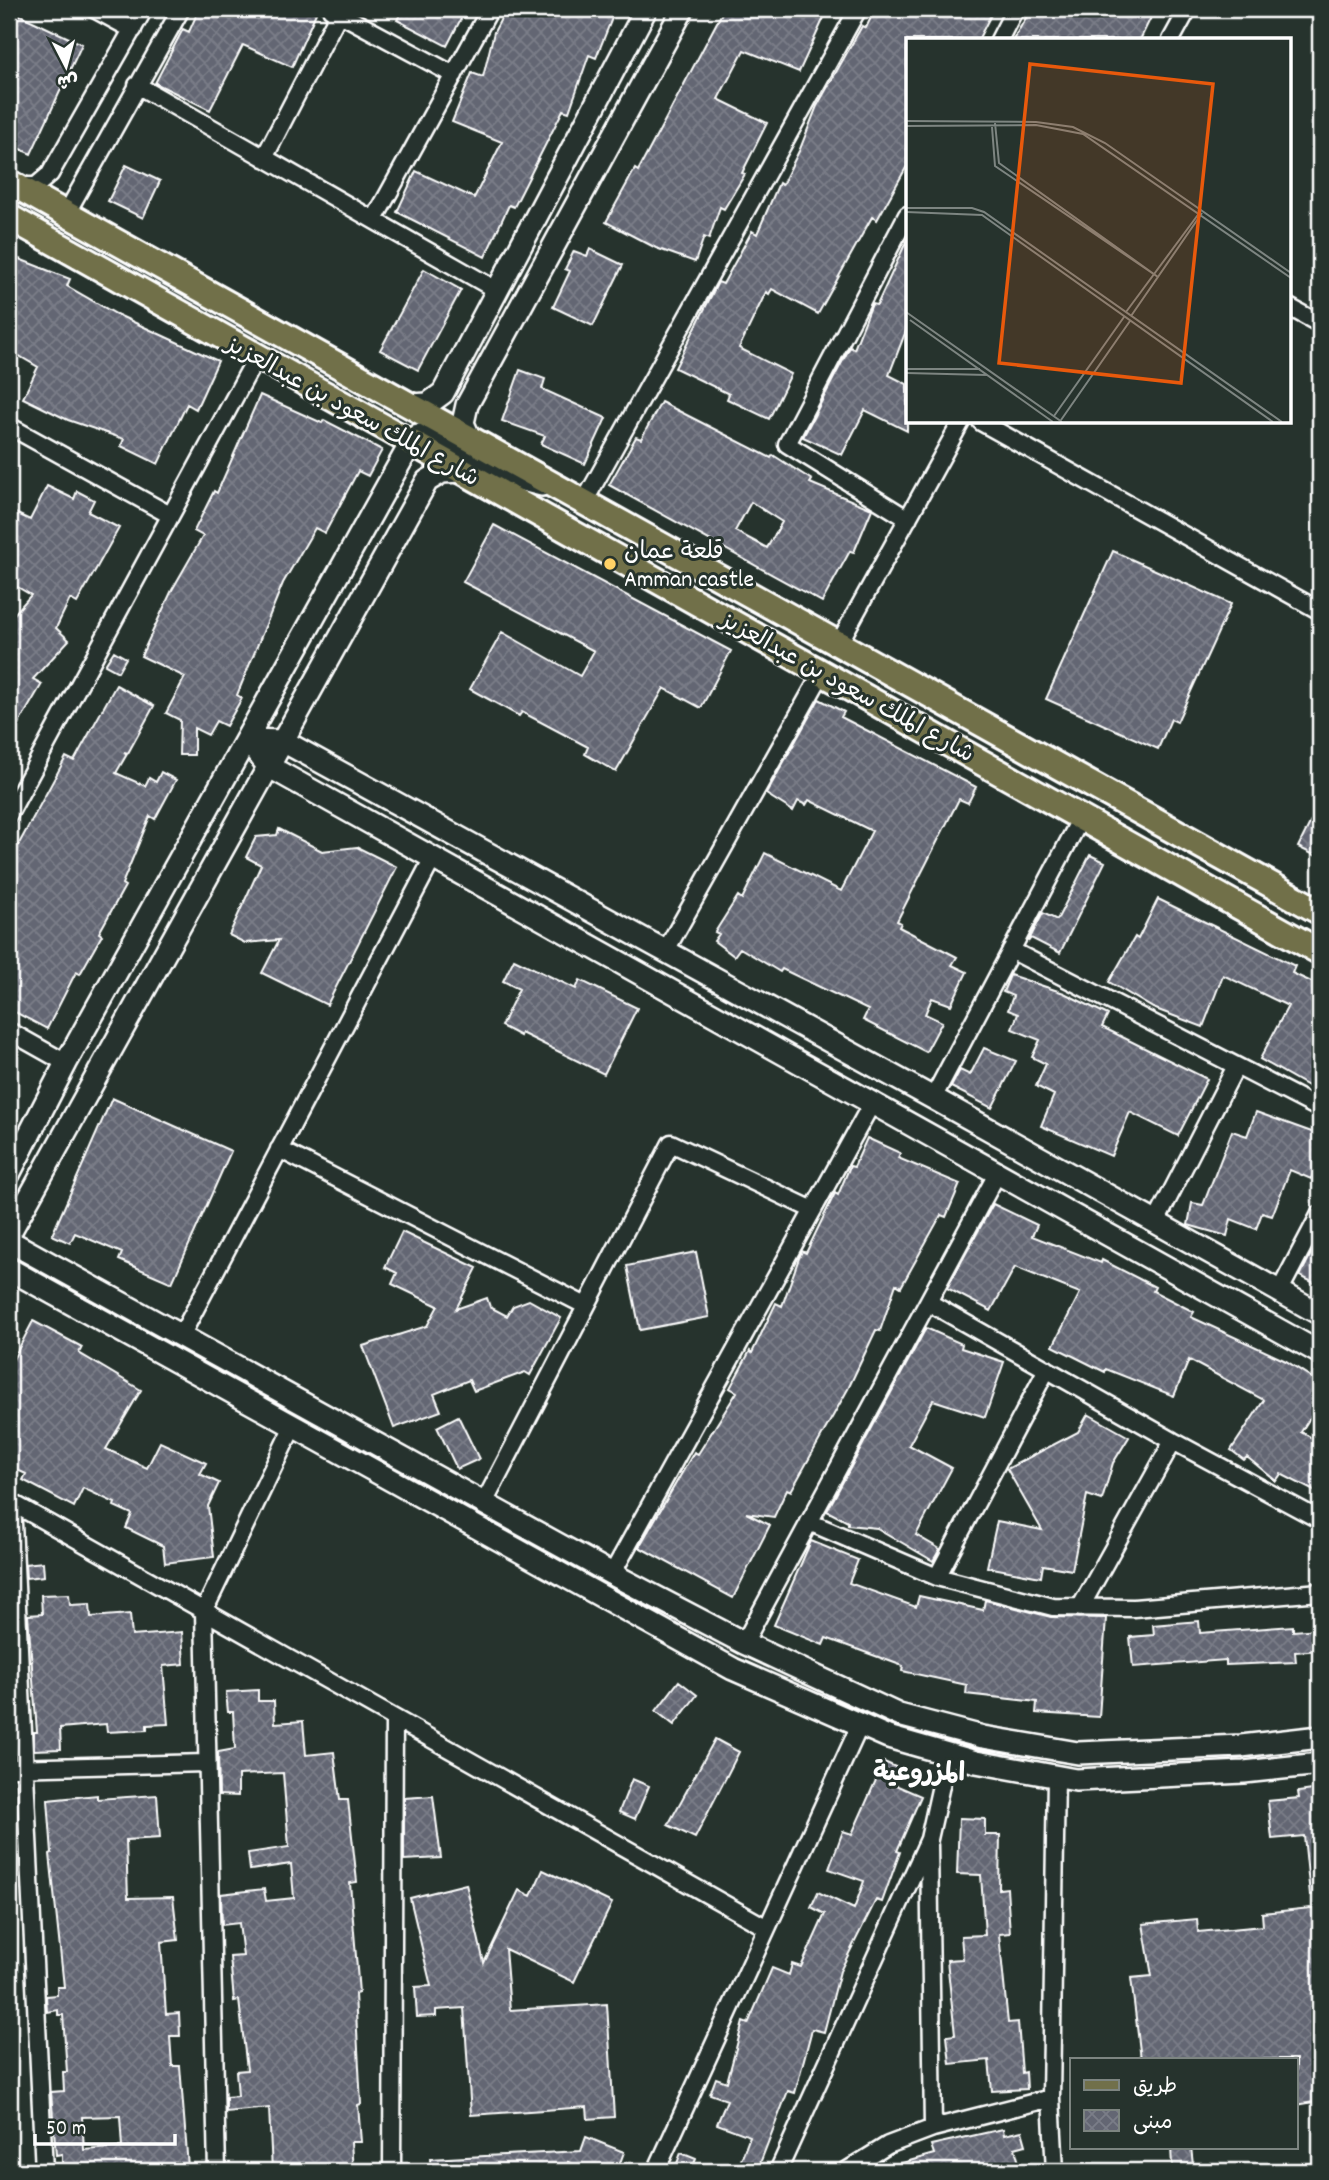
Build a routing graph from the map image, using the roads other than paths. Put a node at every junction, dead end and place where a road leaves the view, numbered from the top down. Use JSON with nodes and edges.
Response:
{"nodes":[{"id":1,"x":94,"y":9,"type":"edge"},
{"id":2,"x":144,"y":9,"type":"edge"},
{"id":3,"x":181,"y":9,"type":"edge"},
{"id":4,"x":489,"y":9,"type":"edge"},
{"id":5,"x":683,"y":9,"type":"edge"},
{"id":6,"x":858,"y":9,"type":"edge"},
{"id":7,"x":1015,"y":9,"type":"edge"},
{"id":8,"x":1188,"y":9,"type":"edge"},
{"id":9,"x":641,"y":10,"type":"edge"},
{"id":10,"x":335,"y":11,"type":"edge"},
{"id":11,"x":133,"y":30,"type":"junction"},
{"id":12,"x":1000,"y":38,"type":"edge"},
{"id":13,"x":1172,"y":38,"type":"edge"},
{"id":14,"x":454,"y":75,"type":"junction"},
{"id":15,"x":137,"y":85,"type":"junction"},
{"id":16,"x":264,"y":158,"type":"junction"},
{"id":17,"x":10,"y":190,"type":"edge"},
{"id":18,"x":66,"y":214,"type":"junction"},
{"id":19,"x":9,"y":217,"type":"edge"},
{"id":20,"x":906,"y":217,"type":"edge"},
{"id":21,"x":375,"y":218,"type":"junction"},
{"id":22,"x":498,"y":291,"type":"junction"},
{"id":23,"x":1290,"y":308,"type":"edge"},
{"id":24,"x":1320,"y":324,"type":"edge"},
{"id":25,"x":466,"y":352,"type":"junction"},
{"id":26,"x":257,"y":356,"type":"junction"},
{"id":27,"x":488,"y":366,"type":"junction"},
{"id":28,"x":409,"y":405,"type":"junction"},
{"id":29,"x":960,"y":424,"type":"edge"},
{"id":30,"x":985,"y":424,"type":"edge"},
{"id":31,"x":9,"y":426,"type":"edge"},
{"id":32,"x":471,"y":441,"type":"junction"},
{"id":33,"x":411,"y":443,"type":"junction"},
{"id":34,"x":463,"y":471,"type":"junction"},
{"id":35,"x":556,"y":489,"type":"junction"},
{"id":36,"x":583,"y":504,"type":"junction"},
{"id":37,"x":168,"y":514,"type":"junction"},
{"id":38,"x":908,"y":519,"type":"junction"},
{"id":39,"x":1320,"y":611,"type":"edge"},
{"id":40,"x":838,"y":645,"type":"junction"},
{"id":41,"x":823,"y":671,"type":"junction"},
{"id":42,"x":247,"y":740,"type":"junction"},
{"id":43,"x":283,"y":741,"type":"junction"},
{"id":44,"x":268,"y":766,"type":"junction"},
{"id":45,"x":9,"y":814,"type":"edge"},
{"id":46,"x":1081,"y":818,"type":"junction"},
{"id":47,"x":1128,"y":844,"type":"junction"},
{"id":48,"x":433,"y":858,"type":"junction"},
{"id":49,"x":1285,"y":892,"type":"junction"},
{"id":50,"x":1320,"y":912,"type":"edge"},
{"id":51,"x":666,"y":950,"type":"junction"},
{"id":52,"x":1011,"y":950,"type":"junction"},
{"id":53,"x":1320,"y":952,"type":"edge"},
{"id":54,"x":9,"y":1031,"type":"edge"},
{"id":55,"x":66,"y":1063,"type":"junction"},
{"id":56,"x":1236,"y":1066,"type":"junction"},
{"id":57,"x":933,"y":1098,"type":"junction"},
{"id":58,"x":872,"y":1103,"type":"junction"},
{"id":59,"x":1320,"y":1109,"type":"edge"},
{"id":60,"x":279,"y":1149,"type":"junction"},
{"id":61,"x":9,"y":1174,"type":"edge"},
{"id":62,"x":997,"y":1174,"type":"junction"},
{"id":63,"x":813,"y":1210,"type":"junction"},
{"id":64,"x":1320,"y":1214,"type":"edge"},
{"id":65,"x":1156,"y":1222,"type":"junction"},
{"id":66,"x":9,"y":1234,"type":"edge"},
{"id":67,"x":9,"y":1241,"type":"edge"},
{"id":68,"x":9,"y":1269,"type":"edge"},
{"id":69,"x":1279,"y":1292,"type":"junction"},
{"id":70,"x":928,"y":1302,"type":"junction"},
{"id":71,"x":586,"y":1306,"type":"junction"},
{"id":72,"x":1320,"y":1314,"type":"edge"},
{"id":73,"x":181,"y":1336,"type":"junction"},
{"id":74,"x":1320,"y":1353,"type":"edge"},
{"id":75,"x":1047,"y":1369,"type":"junction"},
{"id":76,"x":293,"y":1426,"type":"junction"},
{"id":77,"x":1173,"y":1441,"type":"junction"},
{"id":78,"x":10,"y":1502,"type":"edge"},
{"id":79,"x":484,"y":1503,"type":"junction"},
{"id":80,"x":1320,"y":1520,"type":"edge"},
{"id":81,"x":809,"y":1522,"type":"junction"},
{"id":82,"x":612,"y":1574,"type":"junction"},
{"id":83,"x":937,"y":1577,"type":"junction"},
{"id":84,"x":1320,"y":1592,"type":"edge"},
{"id":85,"x":1080,"y":1608,"type":"junction"},
{"id":86,"x":204,"y":1611,"type":"junction"},
{"id":87,"x":744,"y":1643,"type":"junction"},
{"id":88,"x":394,"y":1718,"type":"junction"},
{"id":89,"x":860,"y":1725,"type":"junction"},
{"id":90,"x":1320,"y":1737,"type":"edge"},
{"id":91,"x":948,"y":1754,"type":"junction"},
{"id":92,"x":206,"y":1763,"type":"junction"},
{"id":93,"x":1320,"y":1764,"type":"edge"},
{"id":94,"x":17,"y":1767,"type":"edge"},
{"id":95,"x":1056,"y":1776,"type":"junction"},
{"id":96,"x":929,"y":1839,"type":"junction"},
{"id":97,"x":767,"y":1928,"type":"junction"},
{"id":98,"x":1051,"y":2098,"type":"junction"},
{"id":99,"x":933,"y":2128,"type":"junction"},
{"id":100,"x":44,"y":2171,"type":"edge"},
{"id":101,"x":217,"y":2171,"type":"edge"},
{"id":102,"x":392,"y":2171,"type":"edge"},
{"id":103,"x":656,"y":2171,"type":"edge"},
{"id":104,"x":778,"y":2171,"type":"edge"},
{"id":105,"x":846,"y":2171,"type":"edge"},
{"id":106,"x":1055,"y":2171,"type":"edge"}],
"edges":[{"from":1,"to":11,"type":"street"},
{"from":2,"to":11,"type":"street"},
{"from":3,"to":15,"type":"street"},
{"from":4,"to":14,"type":"street"},
{"from":5,"to":27,"type":"street"},
{"from":6,"to":36,"type":"street"},
{"from":7,"to":12,"type":"street"},
{"from":8,"to":13,"type":"street"},
{"from":9,"to":22,"type":"street"},
{"from":10,"to":14,"type":"street"},
{"from":10,"to":16,"type":"street"},
{"from":11,"to":17,"type":"street"},
{"from":14,"to":21,"type":"street"},
{"from":15,"to":16,"type":"street"},
{"from":15,"to":18,"type":"street"},
{"from":16,"to":21,"type":"street"},
{"from":17,"to":18,"type":"main road","name":"شارع الملك سعود بن عبدالعزيز"},
{"from":18,"to":28,"type":"main road","name":"شارع الملك سعود بن عبدالعزيز"},
{"from":19,"to":26,"type":"main road","name":"شارع الملك سعود بن عبدالعزيز"},
{"from":20,"to":38,"type":"street"},
{"from":21,"to":22,"type":"street"},
{"from":22,"to":25,"type":"street"},
{"from":23,"to":24,"type":"street"},
{"from":25,"to":27,"type":"street"},
{"from":25,"to":28,"type":"street"},
{"from":26,"to":33,"type":"main road","name":"شارع الملك سعود بن عبدالعزيز"},
{"from":26,"to":37,"type":"street"},
{"from":27,"to":32,"type":"street"},
{"from":28,"to":32,"type":"main road","name":"شارع الملك سعود بن عبدالعزيز"},
{"from":29,"to":38,"type":"street"},
{"from":30,"to":39,"type":"street"},
{"from":31,"to":37,"type":"street"},
{"from":32,"to":35,"type":"main road","name":"شارع الملك سعود بن عبدالعزيز"},
{"from":33,"to":34,"type":"main road","name":"شارع الملك سعود بن عبدالعزيز"},
{"from":33,"to":35,"type":"street"},
{"from":33,"to":42,"type":"street"},
{"from":34,"to":41,"type":"main road","name":"شارع الملك سعود بن عبدالعزيز"},
{"from":34,"to":43,"type":"street"},
{"from":35,"to":36,"type":"main road","name":"شارع الملك سعود بن عبدالعزيز"},
{"from":36,"to":40,"type":"main road","name":"شارع الملك سعود بن عبدالعزيز"},
{"from":37,"to":45,"type":"street"},
{"from":38,"to":40,"type":"street"},
{"from":40,"to":49,"type":"main road","name":"شارع الملك سعود بن عبدالعزيز"},
{"from":41,"to":46,"type":"main road","name":"شارع الملك سعود بن عبدالعزيز"},
{"from":41,"to":51,"type":"street"},
{"from":42,"to":43,"type":"street"},
{"from":42,"to":44,"type":"street"},
{"from":42,"to":55,"type":"street"},
{"from":43,"to":44,"type":"street"},
{"from":43,"to":51,"type":"street"},
{"from":44,"to":48,"type":"street"},
{"from":44,"to":66,"type":"street"},
{"from":46,"to":47,"type":"main road","name":"شارع الملك سعود بن عبدالعزيز"},
{"from":46,"to":52,"type":"street"},
{"from":47,"to":49,"type":"main road"},
{"from":47,"to":53,"type":"main road","name":"شارع الملك سعود بن عبدالعزيز"},
{"from":48,"to":58,"type":"street"},
{"from":48,"to":60,"type":"street"},
{"from":49,"to":50,"type":"main road","name":"شارع الملك سعود بن عبدالعزيز"},
{"from":51,"to":57,"type":"street"},
{"from":52,"to":56,"type":"street"},
{"from":52,"to":57,"type":"street"},
{"from":54,"to":55,"type":"street"},
{"from":55,"to":61,"type":"street"},
{"from":56,"to":59,"type":"street"},
{"from":56,"to":65,"type":"street"},
{"from":57,"to":65,"type":"street"},
{"from":58,"to":62,"type":"street"},
{"from":58,"to":63,"type":"street"},
{"from":60,"to":71,"type":"street"},
{"from":60,"to":73,"type":"street"},
{"from":62,"to":70,"type":"street"},
{"from":62,"to":74,"type":"street"},
{"from":63,"to":71,"type":"street"},
{"from":63,"to":82,"type":"street"},
{"from":64,"to":69,"type":"street"},
{"from":65,"to":69,"type":"street"},
{"from":67,"to":73,"type":"street"},
{"from":68,"to":76,"type":"street"},
{"from":69,"to":72,"type":"street"},
{"from":70,"to":75,"type":"street"},
{"from":70,"to":81,"type":"street"},
{"from":71,"to":79,"type":"street"},
{"from":73,"to":79,"type":"street"},
{"from":75,"to":77,"type":"street"},
{"from":75,"to":83,"type":"street"},
{"from":76,"to":86,"type":"street"},
{"from":76,"to":89,"type":"street"},
{"from":77,"to":80,"type":"street"},
{"from":77,"to":85,"type":"street"},
{"from":78,"to":86,"type":"street"},
{"from":78,"to":94,"type":"street"},
{"from":79,"to":82,"type":"street"},
{"from":81,"to":83,"type":"street"},
{"from":81,"to":87,"type":"street"},
{"from":82,"to":87,"type":"street"},
{"from":83,"to":85,"type":"street"},
{"from":84,"to":85,"type":"street"},
{"from":86,"to":88,"type":"street"},
{"from":86,"to":92,"type":"street"},
{"from":87,"to":90,"type":"street"},
{"from":88,"to":97,"type":"street"},
{"from":88,"to":102,"type":"street"},
{"from":89,"to":91,"type":"street"},
{"from":89,"to":97,"type":"street"},
{"from":91,"to":95,"type":"street"},
{"from":91,"to":96,"type":"street"},
{"from":92,"to":94,"type":"street"},
{"from":92,"to":101,"type":"street"},
{"from":93,"to":95,"type":"street"},
{"from":94,"to":100,"type":"street"},
{"from":95,"to":98,"type":"street"},
{"from":96,"to":99,"type":"street"},
{"from":96,"to":104,"type":"street"},
{"from":97,"to":103,"type":"street"},
{"from":98,"to":99,"type":"street"},
{"from":98,"to":106,"type":"street"},
{"from":99,"to":105,"type":"street"}]}
